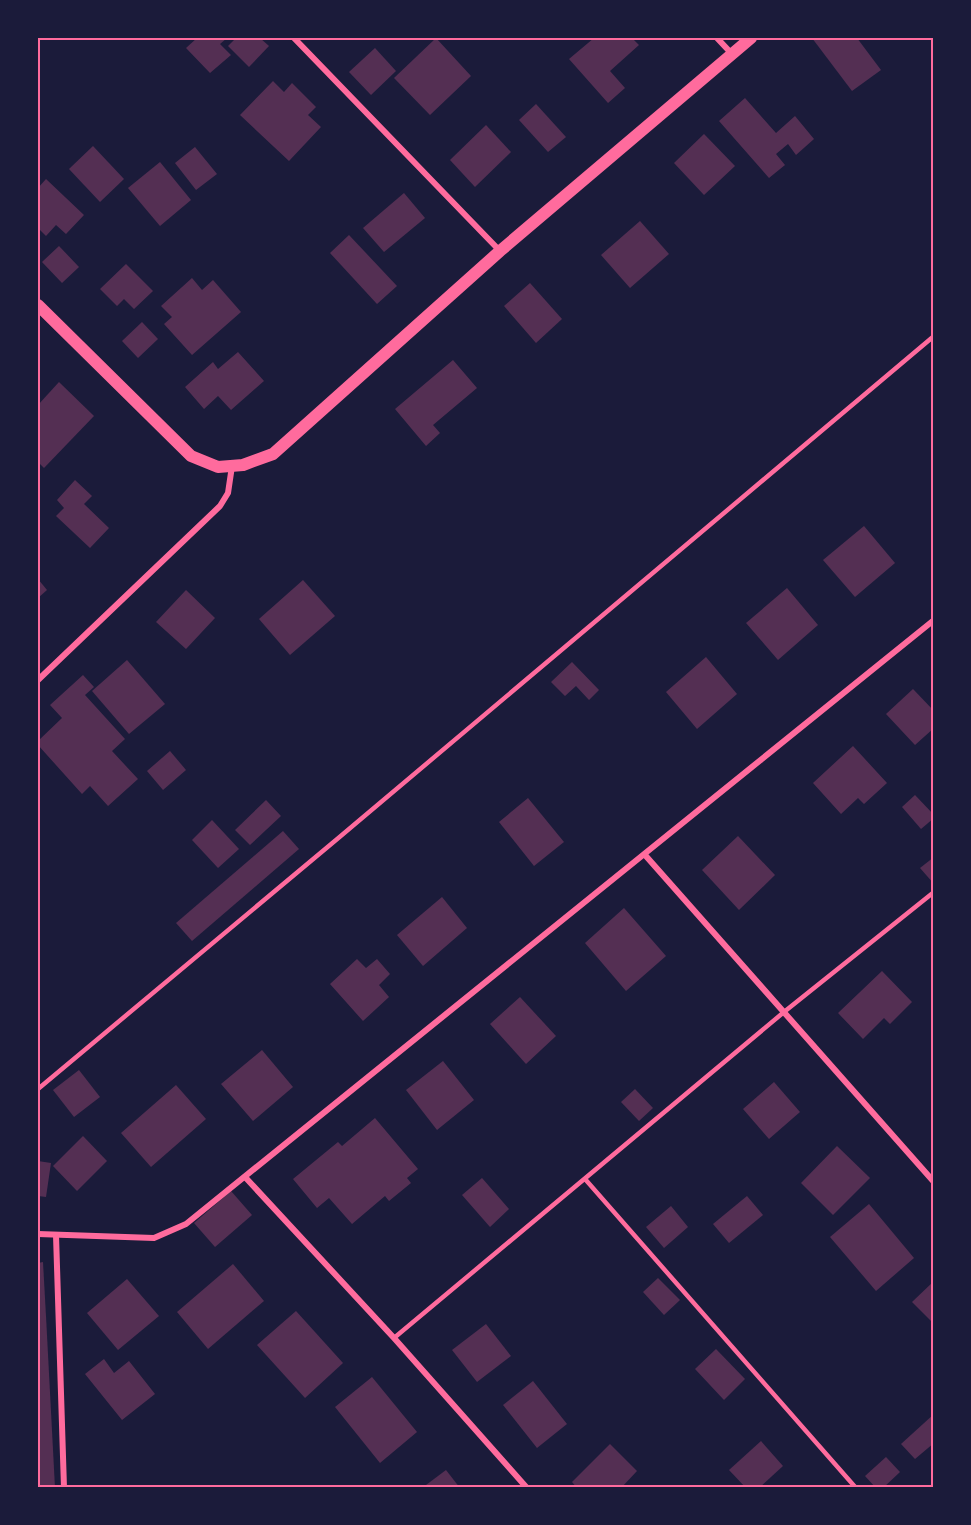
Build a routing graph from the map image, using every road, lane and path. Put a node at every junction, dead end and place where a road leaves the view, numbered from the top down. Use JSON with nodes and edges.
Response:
{"nodes":[{"id":1,"x":294,"y":38,"type":"edge"},
{"id":2,"x":717,"y":38,"type":"edge"},
{"id":3,"x":751,"y":38,"type":"edge"},
{"id":4,"x":732,"y":54,"type":"junction"},
{"id":5,"x":500,"y":251,"type":"junction"},
{"id":6,"x":38,"y":305,"type":"edge"},
{"id":7,"x":933,"y":336,"type":"edge"},
{"id":8,"x":232,"y":466,"type":"junction"},
{"id":9,"x":933,"y":620,"type":"edge"},
{"id":10,"x":38,"y":680,"type":"edge"},
{"id":11,"x":645,"y":855,"type":"junction"},
{"id":12,"x":933,"y":892,"type":"edge"},
{"id":13,"x":784,"y":1011,"type":"junction"},
{"id":14,"x":38,"y":1089,"type":"edge"},
{"id":15,"x":244,"y":1177,"type":"junction"},
{"id":16,"x":585,"y":1179,"type":"junction"},
{"id":17,"x":933,"y":1182,"type":"edge"},
{"id":18,"x":38,"y":1234,"type":"edge"},
{"id":19,"x":56,"y":1235,"type":"junction"},
{"id":20,"x":394,"y":1338,"type":"junction"},
{"id":21,"x":64,"y":1488,"type":"edge"},
{"id":22,"x":527,"y":1488,"type":"edge"},
{"id":23,"x":856,"y":1488,"type":"edge"}],
"edges":[{"from":1,"to":5,"type":"street"},
{"from":2,"to":4,"type":"street"},
{"from":3,"to":4,"type":"main road"},
{"from":4,"to":5,"type":"main road"},
{"from":5,"to":8,"type":"main road"},
{"from":6,"to":8,"type":"main road"},
{"from":7,"to":14,"type":"lane"},
{"from":8,"to":10,"type":"street"},
{"from":9,"to":11,"type":"street"},
{"from":11,"to":13,"type":"street"},
{"from":11,"to":15,"type":"street"},
{"from":12,"to":13,"type":"lane"},
{"from":13,"to":16,"type":"lane"},
{"from":13,"to":17,"type":"street"},
{"from":15,"to":19,"type":"street"},
{"from":15,"to":20,"type":"street"},
{"from":16,"to":20,"type":"lane"},
{"from":16,"to":23,"type":"lane"},
{"from":18,"to":19,"type":"street"},
{"from":19,"to":21,"type":"street"},
{"from":20,"to":22,"type":"street"}]}
